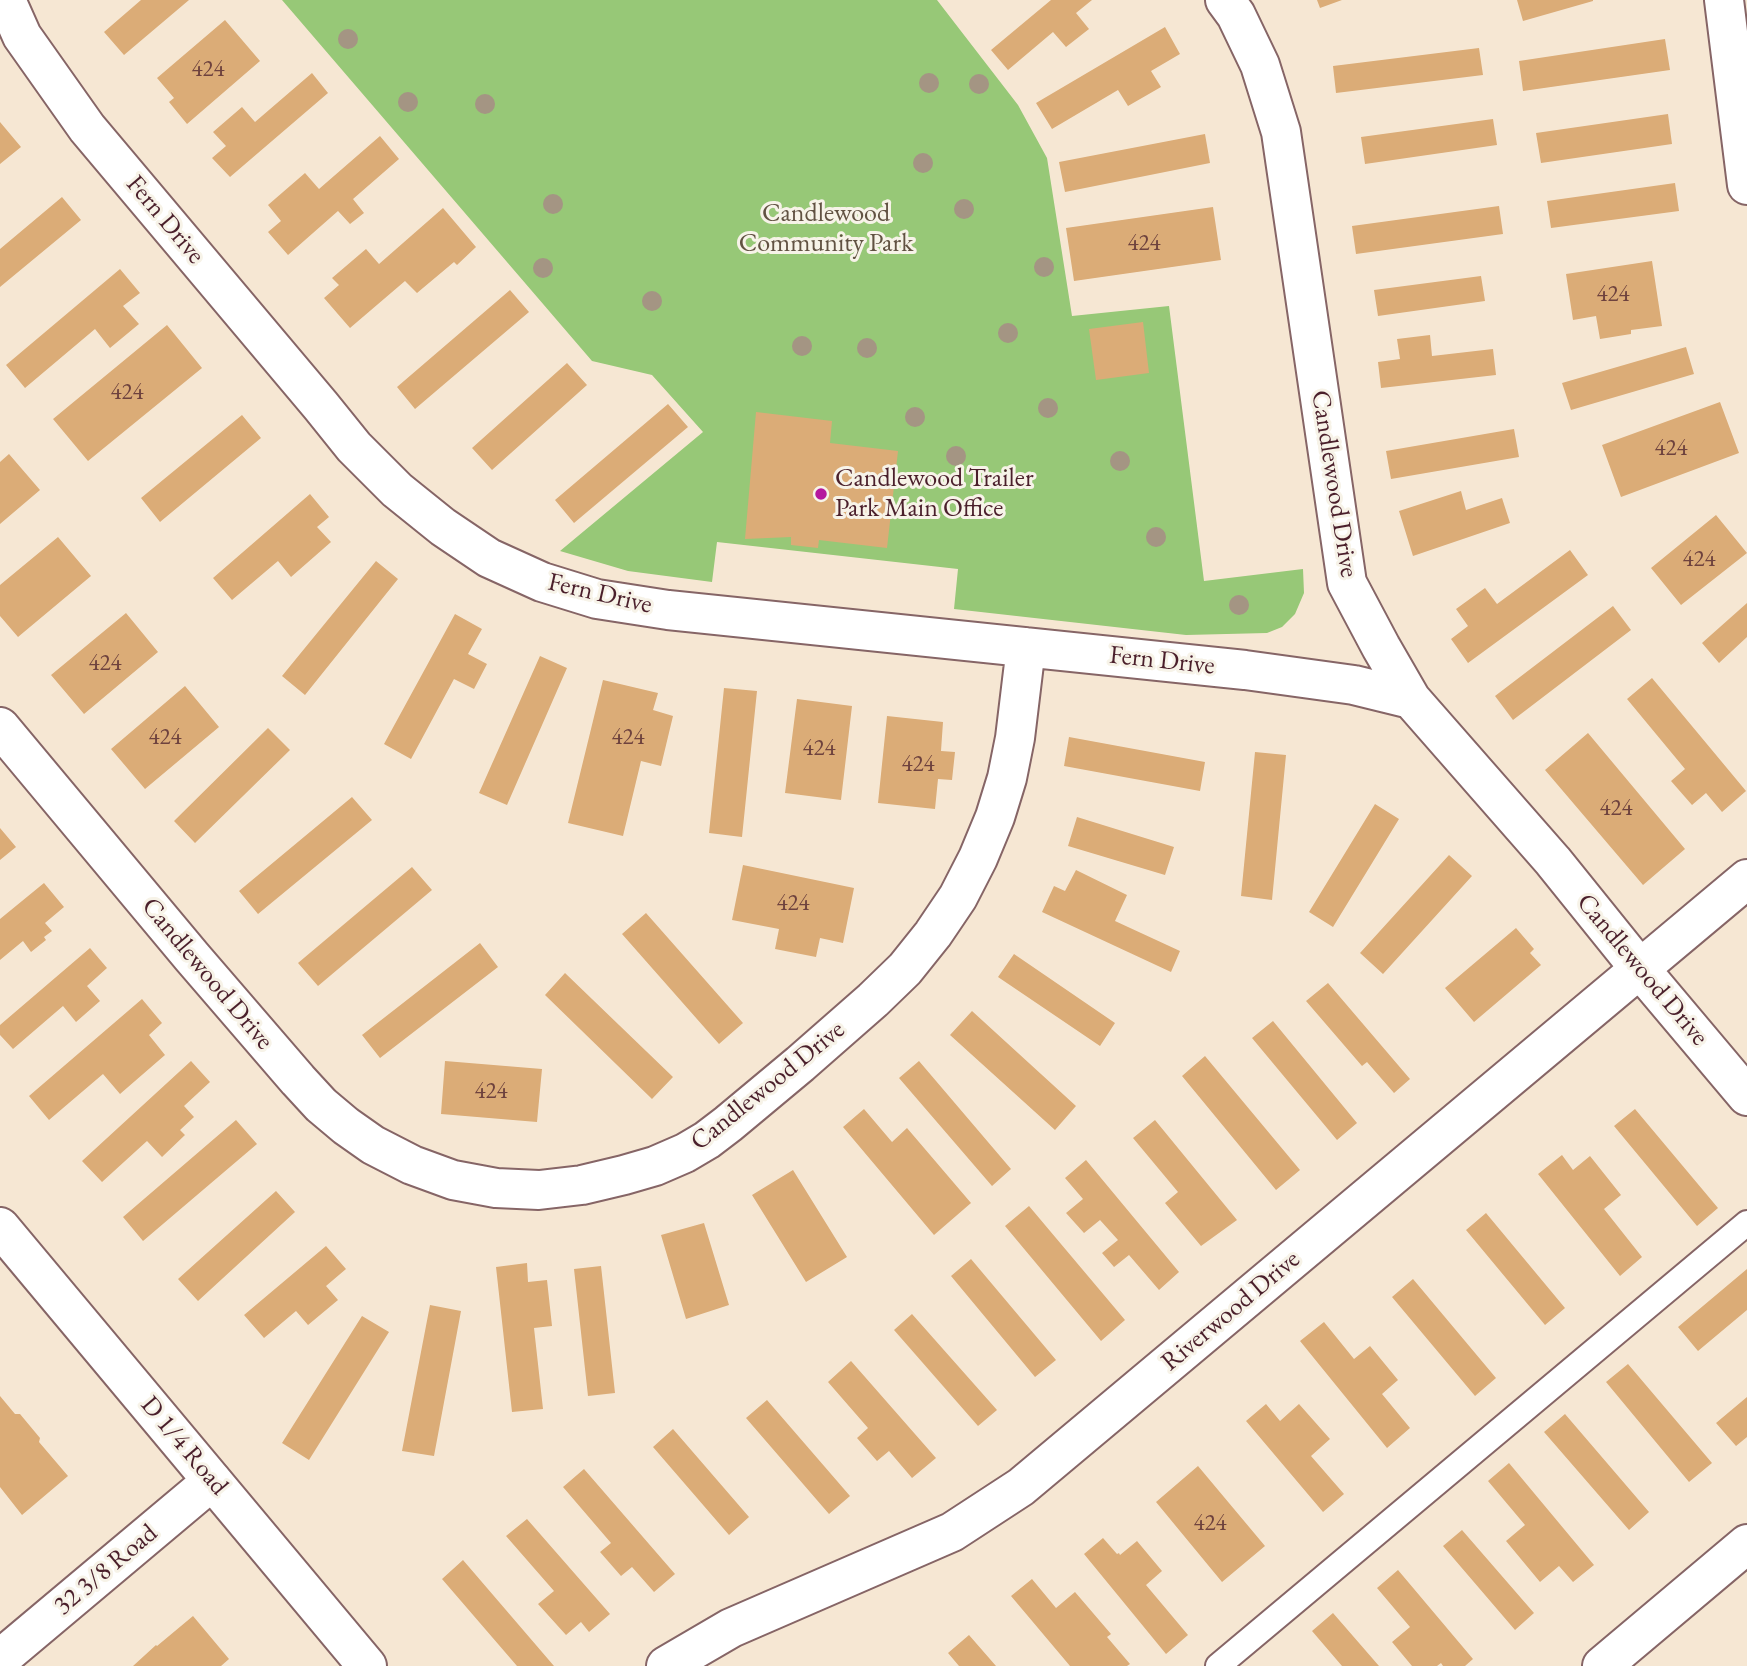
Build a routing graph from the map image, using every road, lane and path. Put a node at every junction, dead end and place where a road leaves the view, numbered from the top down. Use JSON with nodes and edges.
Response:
{"nodes":[{"id":1,"x":6,"y":0,"type":"edge"},
{"id":2,"x":1225,"y":0,"type":"edge"},
{"id":3,"x":1724,"y":0,"type":"edge"},
{"id":4,"x":1747,"y":185,"type":"edge"},
{"id":5,"x":1026,"y":647,"type":"junction"},
{"id":6,"x":1411,"y":699,"type":"junction"},
{"id":7,"x":0,"y":727,"type":"edge"},
{"id":8,"x":1747,"y":879,"type":"edge"},
{"id":9,"x":1640,"y":969,"type":"junction"},
{"id":10,"x":1747,"y":1096,"type":"edge"},
{"id":11,"x":1747,"y":1223,"type":"edge"},
{"id":12,"x":0,"y":1227,"type":"edge"},
{"id":13,"x":212,"y":1481,"type":"junction"},
{"id":14,"x":1747,"y":1544,"type":"edge"},
{"id":15,"x":0,"y":1659,"type":"edge"},
{"id":16,"x":367,"y":1666,"type":"edge"},
{"id":17,"x":666,"y":1666,"type":"edge"},
{"id":18,"x":1217,"y":1666,"type":"edge"},
{"id":19,"x":1602,"y":1666,"type":"edge"}],
"edges":[{"from":1,"to":5,"type":"street","name":"Fern Drive"},
{"from":2,"to":6,"type":"street","name":"Candlewood Drive"},
{"from":3,"to":4,"type":"street"},
{"from":5,"to":6,"type":"street","name":"Fern Drive"},
{"from":5,"to":7,"type":"street","name":"Candlewood Drive"},
{"from":6,"to":9,"type":"street","name":"Candlewood Drive"},
{"from":8,"to":9,"type":"street","name":"Riverwood Drive"},
{"from":9,"to":10,"type":"street","name":"Candlewood Drive"},
{"from":9,"to":17,"type":"street","name":"Riverwood Drive"},
{"from":11,"to":18,"type":"lane"},
{"from":12,"to":13,"type":"street","name":"D 1/4 Road"},
{"from":13,"to":15,"type":"street","name":"32 3/8 Road"},
{"from":13,"to":16,"type":"street","name":"D 1/4 Road"},
{"from":14,"to":19,"type":"street"}]}
